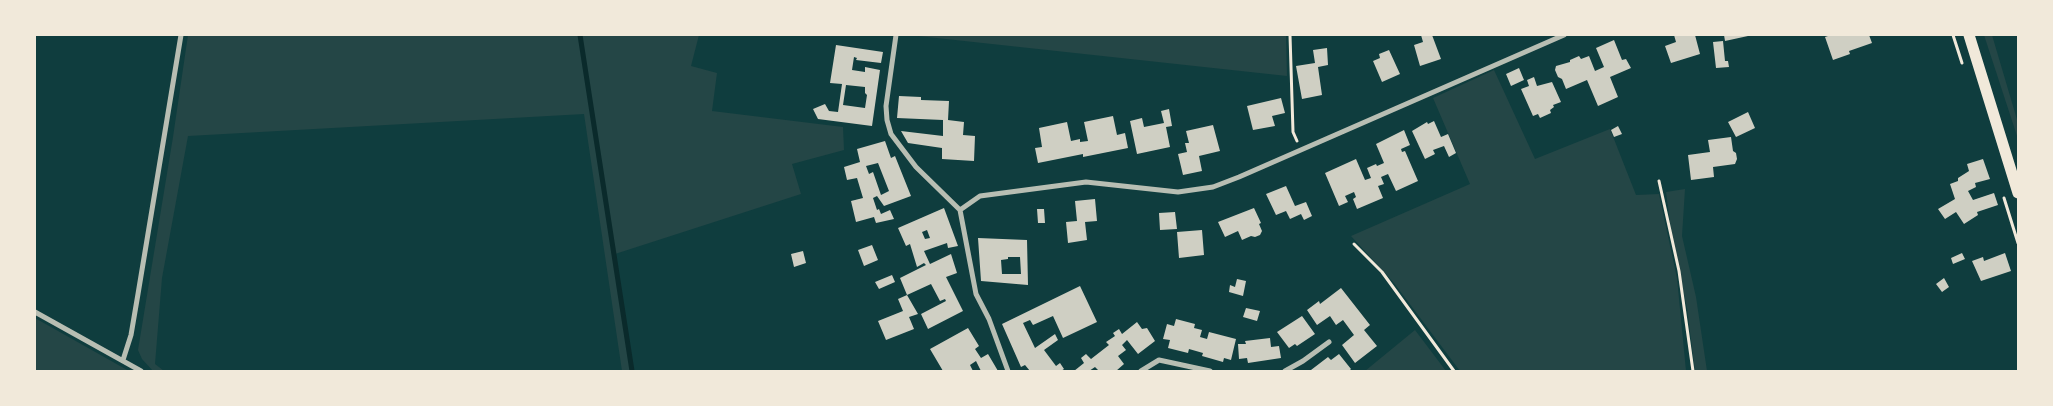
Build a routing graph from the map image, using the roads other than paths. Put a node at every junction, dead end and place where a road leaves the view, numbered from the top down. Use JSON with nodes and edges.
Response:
{"nodes":[{"id":1,"x":181,"y":35,"type":"edge"},
{"id":2,"x":896,"y":35,"type":"edge"},
{"id":3,"x":1564,"y":35,"type":"edge"},
{"id":4,"x":1969,"y":35,"type":"edge"},
{"id":5,"x":2018,"y":193,"type":"edge"},
{"id":6,"x":960,"y":210,"type":"junction"},
{"id":7,"x":35,"y":312,"type":"edge"},
{"id":8,"x":1329,"y":342,"type":"dead end"},
{"id":9,"x":123,"y":360,"type":"junction"},
{"id":10,"x":141,"y":371,"type":"edge"},
{"id":11,"x":1008,"y":371,"type":"edge"},
{"id":12,"x":1140,"y":371,"type":"edge"},
{"id":13,"x":1210,"y":371,"type":"edge"},
{"id":14,"x":1285,"y":371,"type":"edge"}],
"edges":[{"from":1,"to":9,"type":"street"},
{"from":2,"to":6,"type":"street"},
{"from":3,"to":6,"type":"street"},
{"from":4,"to":5,"type":"main road"},
{"from":6,"to":11,"type":"street"},
{"from":7,"to":9,"type":"street"},
{"from":8,"to":14,"type":"street"},
{"from":9,"to":10,"type":"street"},
{"from":12,"to":13,"type":"street"}]}
